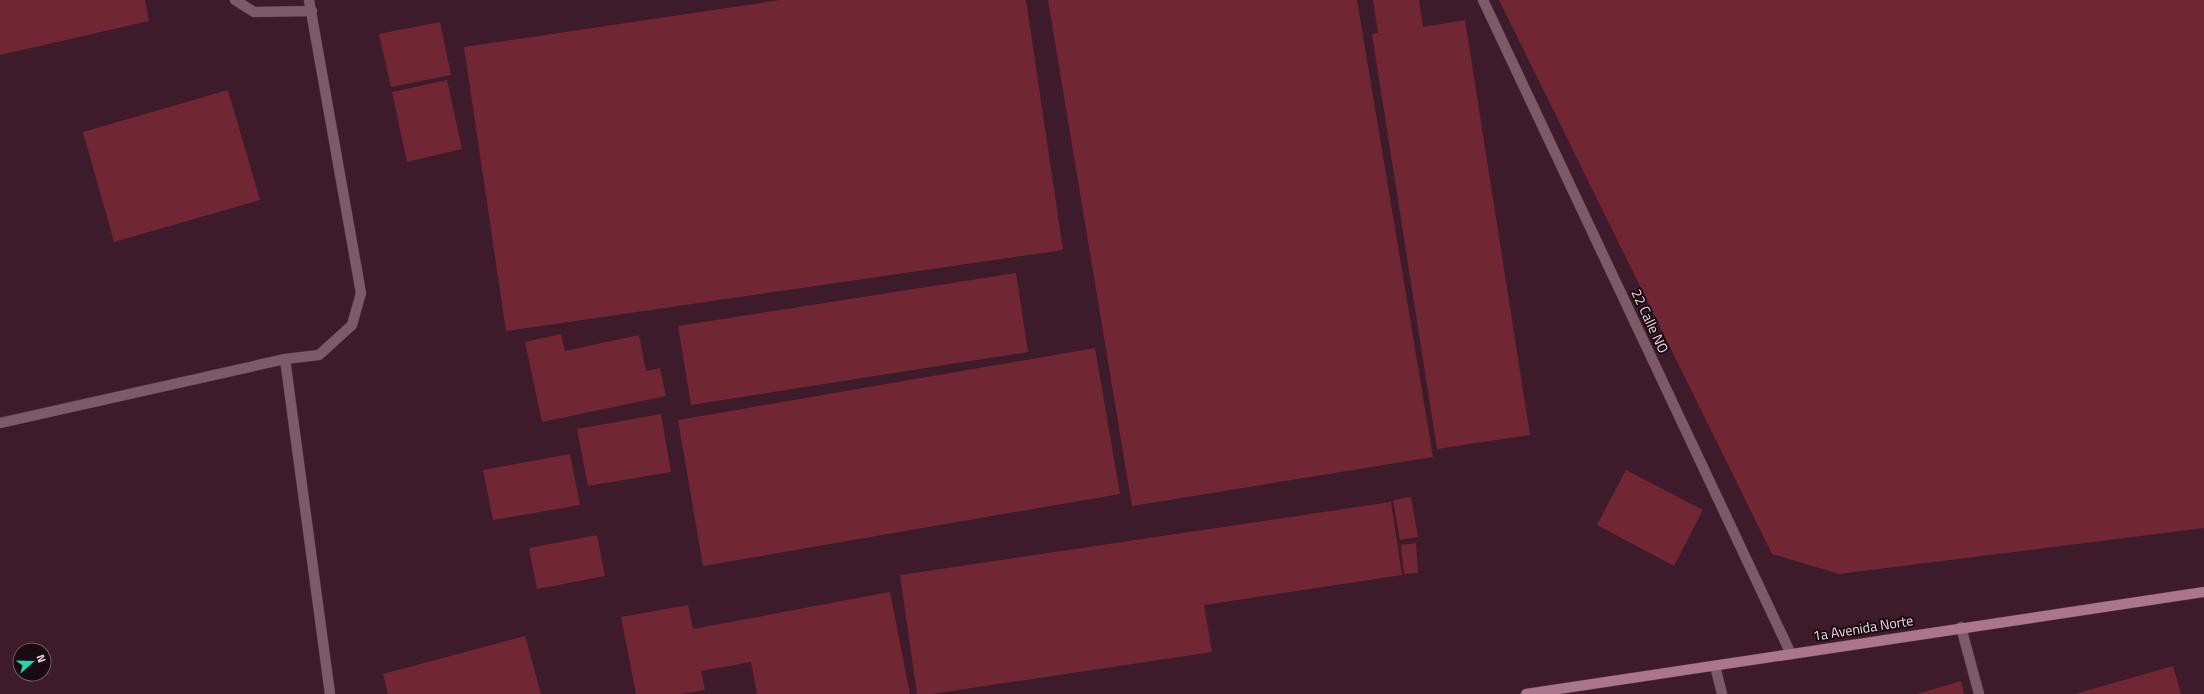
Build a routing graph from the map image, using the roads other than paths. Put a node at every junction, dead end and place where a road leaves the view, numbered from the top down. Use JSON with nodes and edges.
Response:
{"nodes":[{"id":1,"x":235,"y":0,"type":"edge"},
{"id":2,"x":309,"y":0,"type":"edge"},
{"id":3,"x":1483,"y":0,"type":"edge"},
{"id":4,"x":312,"y":11,"type":"junction"},
{"id":5,"x":285,"y":359,"type":"junction"},
{"id":6,"x":0,"y":423,"type":"edge"},
{"id":7,"x":2204,"y":592,"type":"edge"},
{"id":8,"x":1961,"y":627,"type":"junction"},
{"id":9,"x":1791,"y":654,"type":"junction"},
{"id":10,"x":1714,"y":666,"type":"junction"},
{"id":11,"x":330,"y":694,"type":"edge"},
{"id":12,"x":1526,"y":694,"type":"edge"},
{"id":13,"x":1722,"y":694,"type":"edge"},
{"id":14,"x":1979,"y":694,"type":"edge"}],
"edges":[{"from":1,"to":4,"type":"street"},
{"from":2,"to":4,"type":"street"},
{"from":3,"to":9,"type":"street","name":"22 Calle NO"},
{"from":4,"to":5,"type":"street"},
{"from":5,"to":6,"type":"street"},
{"from":5,"to":11,"type":"street"},
{"from":7,"to":8,"type":"street","name":"1a Avenida Norte"},
{"from":8,"to":9,"type":"street","name":"1a Avenida Norte"},
{"from":8,"to":14,"type":"street"},
{"from":9,"to":10,"type":"street","name":"1a Avenida Norte"},
{"from":10,"to":12,"type":"street","name":"1a Avenida Norte"},
{"from":10,"to":13,"type":"street"}]}
